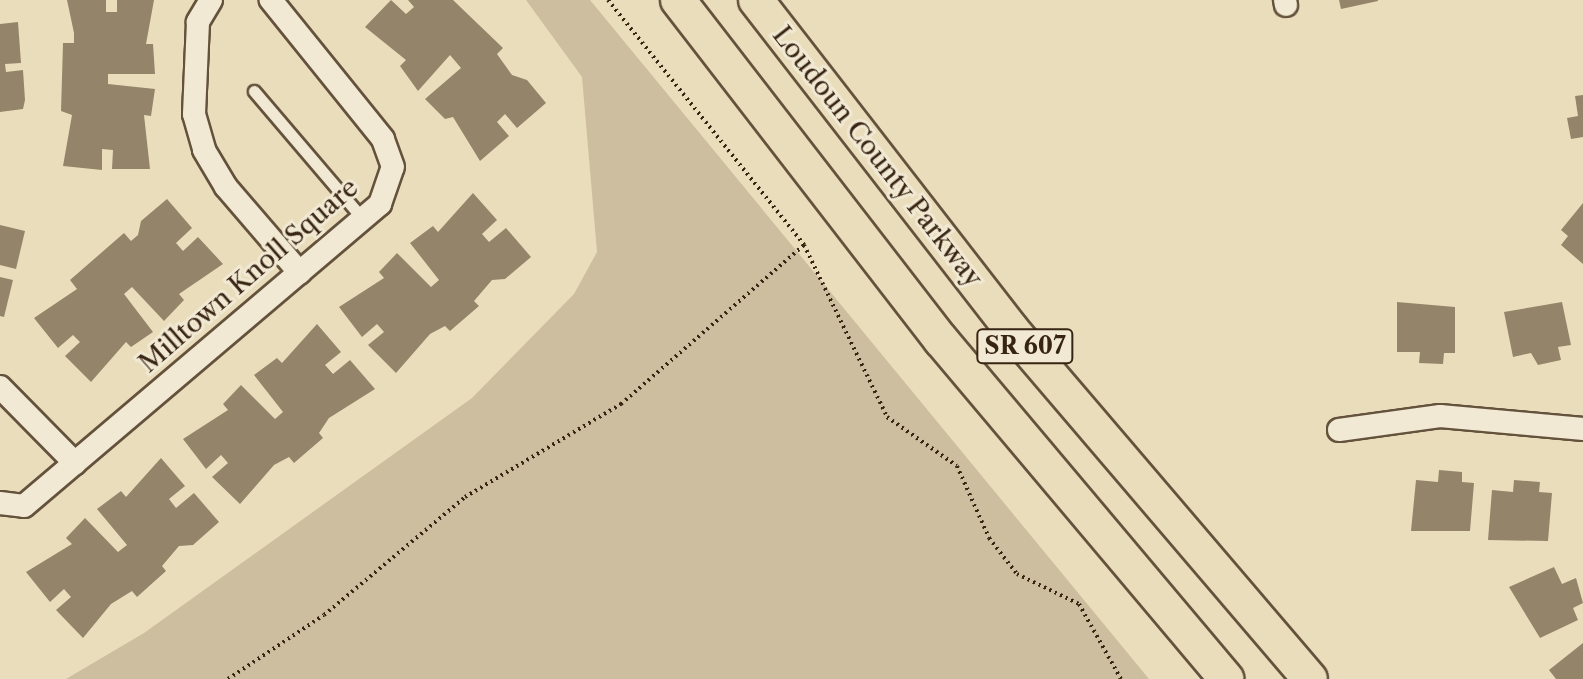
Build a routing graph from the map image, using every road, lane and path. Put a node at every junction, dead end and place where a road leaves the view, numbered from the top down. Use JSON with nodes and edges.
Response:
{"nodes":[{"id":1,"x":211,"y":0,"type":"edge"},
{"id":2,"x":271,"y":0,"type":"edge"},
{"id":3,"x":608,"y":0,"type":"edge"},
{"id":4,"x":678,"y":0,"type":"edge"},
{"id":5,"x":756,"y":0,"type":"edge"},
{"id":6,"x":254,"y":91,"type":"dead end"},
{"id":7,"x":363,"y":219,"type":"junction"},
{"id":8,"x":804,"y":245,"type":"junction"},
{"id":9,"x":300,"y":273,"type":"junction"},
{"id":10,"x":0,"y":387,"type":"edge"},
{"id":11,"x":1583,"y":429,"type":"edge"},
{"id":12,"x":1339,"y":430,"type":"dead end"},
{"id":13,"x":75,"y":463,"type":"junction"},
{"id":14,"x":0,"y":503,"type":"edge"},
{"id":15,"x":228,"y":679,"type":"edge"},
{"id":16,"x":1121,"y":679,"type":"edge"},
{"id":17,"x":1226,"y":679,"type":"edge"},
{"id":18,"x":1310,"y":679,"type":"edge"}],
"edges":[{"from":1,"to":9,"type":"street"},
{"from":2,"to":7,"type":"street","name":"Milltown Knoll Square"},
{"from":3,"to":8,"type":"path"},
{"from":4,"to":17,"type":"main road","number":"SR 607"},
{"from":5,"to":18,"type":"main road","name":"Loudoun County Parkway","number":"SR 607"},
{"from":6,"to":7,"type":"lane"},
{"from":7,"to":9,"type":"street","name":"Milltown Knoll Square"},
{"from":8,"to":15,"type":"path"},
{"from":8,"to":16,"type":"path"},
{"from":9,"to":13,"type":"street","name":"Milltown Knoll Square"},
{"from":10,"to":13,"type":"street"},
{"from":11,"to":12,"type":"street"},
{"from":13,"to":14,"type":"street","name":"Milltown Knoll Square"}]}
